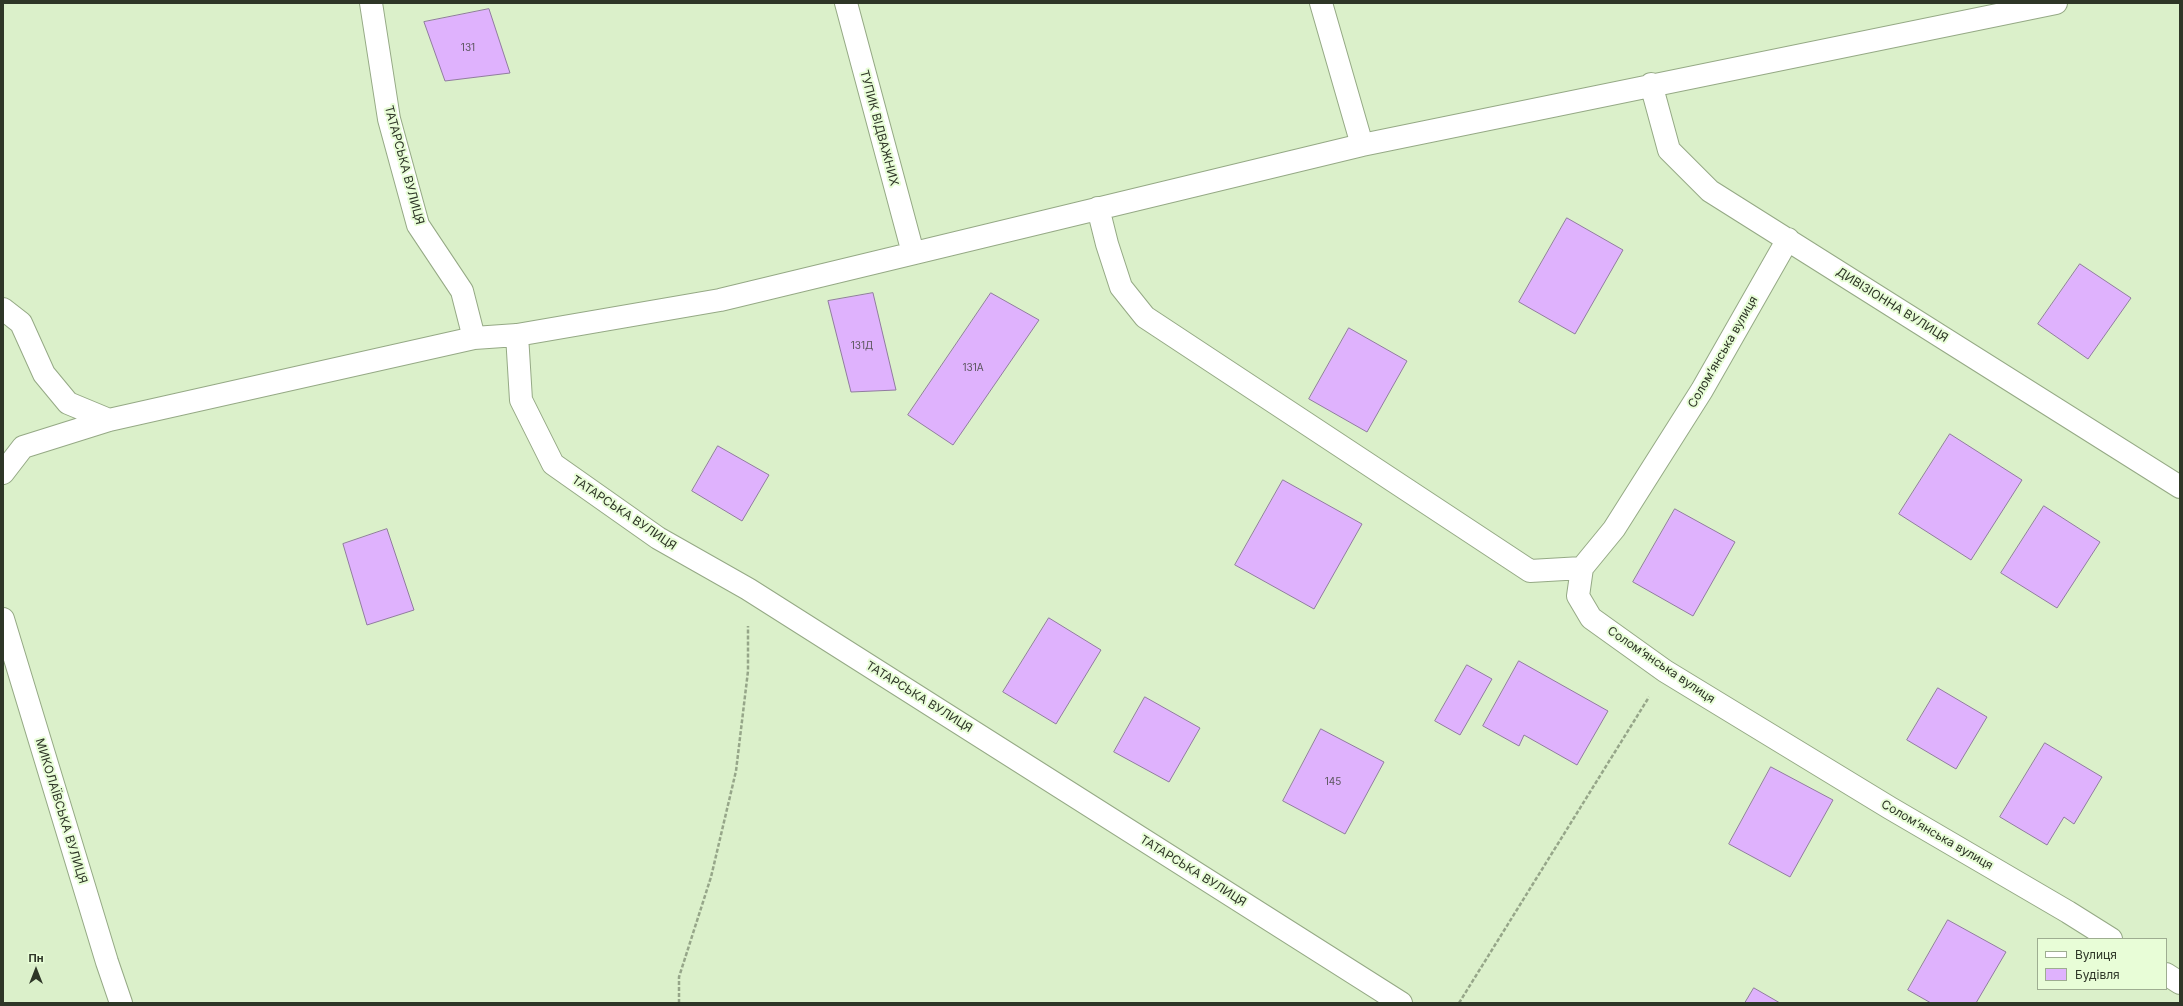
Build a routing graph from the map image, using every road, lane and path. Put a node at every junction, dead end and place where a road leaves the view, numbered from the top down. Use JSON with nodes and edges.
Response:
{"nodes":[{"id":1,"x":370,"y":3,"type":"edge"},
{"id":2,"x":846,"y":3,"type":"edge"},
{"id":3,"x":1322,"y":3,"type":"edge"},
{"id":4,"x":2056,"y":3,"type":"edge"},
{"id":5,"x":1651,"y":84,"type":"junction"},
{"id":6,"x":1362,"y":145,"type":"junction"},
{"id":7,"x":1098,"y":208,"type":"junction"},
{"id":8,"x":1788,"y":239,"type":"junction"},
{"id":9,"x":912,"y":253,"type":"junction"},
{"id":10,"x":3,"y":309,"type":"edge"},
{"id":11,"x":517,"y":335,"type":"junction"},
{"id":12,"x":474,"y":338,"type":"junction"},
{"id":13,"x":109,"y":420,"type":"junction"},
{"id":14,"x":3,"y":473,"type":"edge"},
{"id":15,"x":2180,"y":487,"type":"edge"},
{"id":16,"x":1582,"y":568,"type":"junction"},
{"id":17,"x":748,"y":589,"type":"junction"},
{"id":18,"x":3,"y":619,"type":"edge"},
{"id":19,"x":1665,"y":671,"type":"junction"},
{"id":20,"x":2109,"y":938,"type":"edge"},
{"id":21,"x":2167,"y":975,"type":"edge"},
{"id":22,"x":2180,"y":983,"type":"edge"},
{"id":23,"x":121,"y":1003,"type":"edge"},
{"id":24,"x":679,"y":1003,"type":"edge"},
{"id":25,"x":1401,"y":1003,"type":"edge"},
{"id":26,"x":1459,"y":1003,"type":"edge"}],
"edges":[{"from":1,"to":12,"type":"street","name":"ТАТАРСЬКА ВУЛИЦЯ"},
{"from":2,"to":9,"type":"street","name":"ТУПИК ВІДВАЖНИХ"},
{"from":3,"to":6,"type":"street"},
{"from":4,"to":5,"type":"street"},
{"from":5,"to":6,"type":"street"},
{"from":5,"to":8,"type":"street","name":"ДИВІЗІОННА ВУЛИЦЯ"},
{"from":6,"to":7,"type":"street"},
{"from":7,"to":9,"type":"street"},
{"from":7,"to":16,"type":"street"},
{"from":8,"to":15,"type":"street","name":"ДИВІЗІОННА ВУЛИЦЯ"},
{"from":8,"to":16,"type":"street","name":"Соломʼянська вулиця"},
{"from":9,"to":11,"type":"street"},
{"from":10,"to":13,"type":"street"},
{"from":11,"to":12,"type":"street"},
{"from":11,"to":17,"type":"street","name":"ТАТАРСЬКА ВУЛИЦЯ"},
{"from":12,"to":13,"type":"street"},
{"from":13,"to":14,"type":"street"},
{"from":16,"to":19,"type":"street","name":"Соломʼянська вулиця"},
{"from":17,"to":24,"type":"path"},
{"from":17,"to":25,"type":"street","name":"ТАТАРСЬКА ВУЛИЦЯ"},
{"from":18,"to":23,"type":"street","name":"МИКОЛАЇВСЬКА ВУЛИЦЯ"},
{"from":19,"to":20,"type":"street","name":"Соломʼянська вулиця"},
{"from":19,"to":26,"type":"path"},
{"from":21,"to":22,"type":"street"}]}
